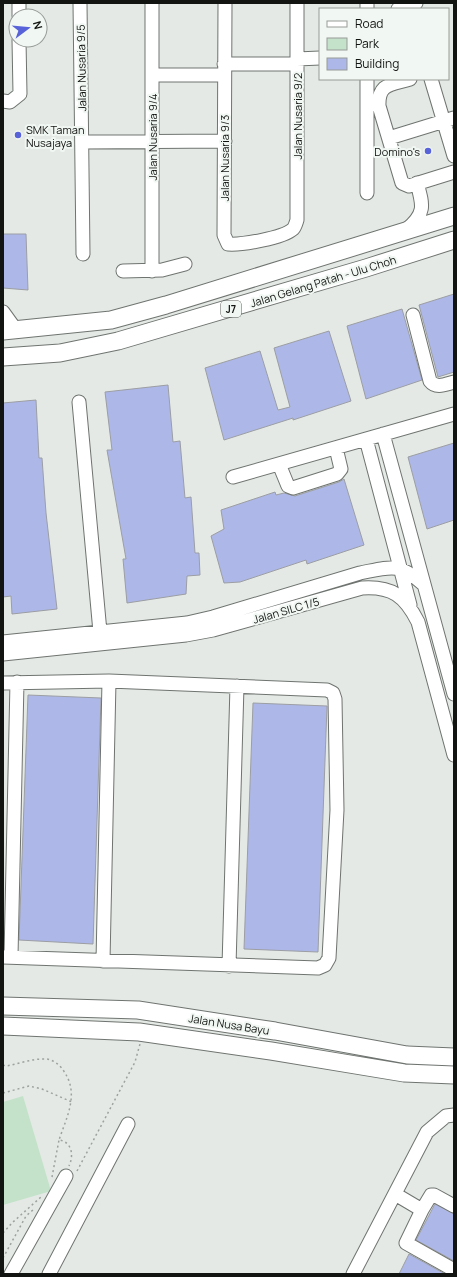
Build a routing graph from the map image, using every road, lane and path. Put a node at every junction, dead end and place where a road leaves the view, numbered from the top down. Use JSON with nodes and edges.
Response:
{"nodes":[{"id":1,"x":80,"y":3,"type":"edge"},
{"id":2,"x":152,"y":3,"type":"edge"},
{"id":3,"x":225,"y":3,"type":"edge"},
{"id":4,"x":297,"y":3,"type":"edge"},
{"id":5,"x":19,"y":48,"type":"edge"},
{"id":6,"x":319,"y":58,"type":"edge"},
{"id":7,"x":297,"y":61,"type":"junction"},
{"id":8,"x":224,"y":69,"type":"junction"},
{"id":9,"x":152,"y":75,"type":"junction"},
{"id":10,"x":367,"y":80,"type":"edge"},
{"id":11,"x":407,"y":80,"type":"edge"},
{"id":12,"x":431,"y":80,"type":"edge"},
{"id":13,"x":3,"y":101,"type":"edge"},
{"id":14,"x":449,"y":120,"type":"edge"},
{"id":15,"x":389,"y":138,"type":"junction"},
{"id":16,"x":152,"y":141,"type":"junction"},
{"id":17,"x":225,"y":141,"type":"junction"},
{"id":18,"x":82,"y":142,"type":"junction"},
{"id":19,"x":454,"y":156,"type":"edge"},
{"id":20,"x":454,"y":172,"type":"edge"},
{"id":21,"x":417,"y":183,"type":"junction"},
{"id":22,"x":367,"y":193,"type":"dead end"},
{"id":23,"x":423,"y":204,"type":"junction"},
{"id":24,"x":453,"y":216,"type":"edge"},
{"id":25,"x":293,"y":228,"type":"joint"},
{"id":26,"x":407,"y":229,"type":"junction"},
{"id":27,"x":454,"y":240,"type":"edge"},
{"id":28,"x":83,"y":254,"type":"dead end"},
{"id":29,"x":185,"y":264,"type":"dead end"},
{"id":30,"x":123,"y":271,"type":"dead end"},
{"id":31,"x":152,"y":271,"type":"junction"},
{"id":32,"x":3,"y":312,"type":"edge"},
{"id":33,"x":413,"y":315,"type":"dead end"},
{"id":34,"x":10,"y":330,"type":"edge"},
{"id":35,"x":3,"y":357,"type":"edge"},
{"id":36,"x":454,"y":382,"type":"edge"},
{"id":37,"x":80,"y":402,"type":"dead end"},
{"id":38,"x":454,"y":414,"type":"edge"},
{"id":39,"x":383,"y":434,"type":"junction"},
{"id":40,"x":366,"y":440,"type":"junction"},
{"id":41,"x":336,"y":448,"type":"junction"},
{"id":42,"x":279,"y":464,"type":"junction"},
{"id":43,"x":234,"y":477,"type":"dead end"},
{"id":44,"x":398,"y":488,"type":"junction"},
{"id":45,"x":380,"y":492,"type":"junction"},
{"id":46,"x":399,"y":568,"type":"junction"},
{"id":47,"x":423,"y":584,"type":"junction"},
{"id":48,"x":410,"y":605,"type":"junction"},
{"id":49,"x":100,"y":632,"type":"junction"},
{"id":50,"x":3,"y":642,"type":"edge"},
{"id":51,"x":3,"y":654,"type":"edge"},
{"id":52,"x":110,"y":681,"type":"junction"},
{"id":53,"x":17,"y":682,"type":"junction"},
{"id":54,"x":3,"y":683,"type":"edge"},
{"id":55,"x":237,"y":686,"type":"junction"},
{"id":56,"x":454,"y":694,"type":"edge"},
{"id":57,"x":454,"y":755,"type":"edge"},
{"id":58,"x":7,"y":957,"type":"edge"},
{"id":59,"x":103,"y":961,"type":"junction"},
{"id":60,"x":229,"y":966,"type":"junction"},
{"id":61,"x":3,"y":1006,"type":"edge"},
{"id":62,"x":3,"y":1026,"type":"edge"},
{"id":63,"x":454,"y":1050,"type":"edge"},
{"id":64,"x":407,"y":1055,"type":"junction"},
{"id":65,"x":454,"y":1057,"type":"edge"},
{"id":66,"x":135,"y":1062,"type":"dead end"},
{"id":67,"x":3,"y":1065,"type":"edge"},
{"id":68,"x":454,"y":1075,"type":"edge"},
{"id":69,"x":3,"y":1093,"type":"edge"},
{"id":70,"x":72,"y":1102,"type":"junction"},
{"id":71,"x":454,"y":1115,"type":"edge"},
{"id":72,"x":128,"y":1124,"type":"dead end"},
{"id":73,"x":59,"y":1140,"type":"junction"},
{"id":74,"x":66,"y":1176,"type":"junction"},
{"id":75,"x":52,"y":1178,"type":"dead end"},
{"id":76,"x":51,"y":1183,"type":"dead end"},
{"id":77,"x":394,"y":1194,"type":"junction"},
{"id":78,"x":42,"y":1202,"type":"dead end"},
{"id":79,"x":454,"y":1206,"type":"edge"},
{"id":80,"x":36,"y":1207,"type":"dead end"},
{"id":81,"x":422,"y":1210,"type":"junction"},
{"id":82,"x":3,"y":1233,"type":"edge"},
{"id":83,"x":3,"y":1258,"type":"edge"},
{"id":84,"x":454,"y":1270,"type":"edge"},
{"id":85,"x":11,"y":1274,"type":"edge"},
{"id":86,"x":49,"y":1274,"type":"edge"},
{"id":87,"x":353,"y":1274,"type":"edge"}],
"edges":[{"from":1,"to":18,"type":"street","name":"Jalan Nusaria 9/5"},
{"from":2,"to":9,"type":"street","name":"Jalan Nusaria 9/4"},
{"from":3,"to":8,"type":"street","name":"Jalan Nusaria 9/3"},
{"from":4,"to":7,"type":"street","name":"Jalan Nusaria 9/2"},
{"from":5,"to":13,"type":"street"},
{"from":6,"to":7,"type":"street"},
{"from":7,"to":8,"type":"street"},
{"from":7,"to":25,"type":"street","name":"Jalan Nusaria 9/2"},
{"from":8,"to":9,"type":"street"},
{"from":8,"to":17,"type":"street","name":"Jalan Nusaria 9/3"},
{"from":9,"to":16,"type":"street","name":"Jalan Nusaria 9/4"},
{"from":10,"to":22,"type":"street"},
{"from":11,"to":15,"type":"street"},
{"from":12,"to":14,"type":"street"},
{"from":14,"to":15,"type":"street"},
{"from":14,"to":19,"type":"street"},
{"from":15,"to":21,"type":"street"},
{"from":16,"to":17,"type":"street"},
{"from":16,"to":18,"type":"street"},
{"from":16,"to":31,"type":"street","name":"Jalan Nusaria 9/4"},
{"from":17,"to":25,"type":"street","name":"Jalan Nusaria 9/3"},
{"from":18,"to":28,"type":"street","name":"Jalan Nusaria 9/5"},
{"from":20,"to":21,"type":"street"},
{"from":21,"to":23,"type":"street"},
{"from":23,"to":24,"type":"street"},
{"from":23,"to":26,"type":"street"},
{"from":24,"to":26,"type":"main road","number":"J7"},
{"from":26,"to":34,"type":"main road","number":"J7"},
{"from":27,"to":35,"type":"main road","name":"Jalan Gelang Patah - Ulu Choh","number":"J7"},
{"from":29,"to":31,"type":"street"},
{"from":30,"to":31,"type":"street"},
{"from":32,"to":34,"type":"street"},
{"from":33,"to":36,"type":"street"},
{"from":37,"to":49,"type":"street"},
{"from":38,"to":39,"type":"street"},
{"from":39,"to":40,"type":"street"},
{"from":39,"to":44,"type":"street"},
{"from":40,"to":41,"type":"street"},
{"from":40,"to":45,"type":"street"},
{"from":41,"to":42,"type":"street"},
{"from":41,"to":42,"type":"street"},
{"from":42,"to":43,"type":"street"},
{"from":44,"to":45,"type":"street"},
{"from":44,"to":47,"type":"street"},
{"from":45,"to":46,"type":"street"},
{"from":46,"to":47,"type":"street"},
{"from":46,"to":48,"type":"street"},
{"from":46,"to":49,"type":"street","name":"Jalan SILC 1/5"},
{"from":47,"to":56,"type":"street"},
{"from":48,"to":51,"type":"street","name":"Jalan SILC 1/5"},
{"from":48,"to":57,"type":"street","name":"Jalan SILC 1/5"},
{"from":49,"to":50,"type":"street","name":"Jalan SILC 1/5"},
{"from":52,"to":53,"type":"street"},
{"from":52,"to":55,"type":"street"},
{"from":52,"to":59,"type":"street"},
{"from":53,"to":54,"type":"street"},
{"from":53,"to":58,"type":"street"},
{"from":55,"to":60,"type":"street"},
{"from":55,"to":60,"type":"street"},
{"from":58,"to":59,"type":"street"},
{"from":59,"to":60,"type":"street"},
{"from":61,"to":64,"type":"main road","name":"Jalan Nusa Bayu"},
{"from":62,"to":68,"type":"main road","name":"Jalan Nusa Bayu"},
{"from":63,"to":64,"type":"main road"},
{"from":64,"to":65,"type":"main road","name":"Jalan Nusa Bayu"},
{"from":66,"to":74,"type":"path"},
{"from":67,"to":70,"type":"path"},
{"from":69,"to":70,"type":"path"},
{"from":70,"to":73,"type":"path"},
{"from":71,"to":77,"type":"street"},
{"from":72,"to":86,"type":"street"},
{"from":73,"to":74,"type":"path"},
{"from":73,"to":75,"type":"path"},
{"from":74,"to":76,"type":"path"},
{"from":74,"to":85,"type":"street"},
{"from":77,"to":81,"type":"street"},
{"from":77,"to":87,"type":"street"},
{"from":78,"to":82,"type":"path"},
{"from":79,"to":81,"type":"street"},
{"from":80,"to":83,"type":"path"},
{"from":81,"to":84,"type":"street"}]}
